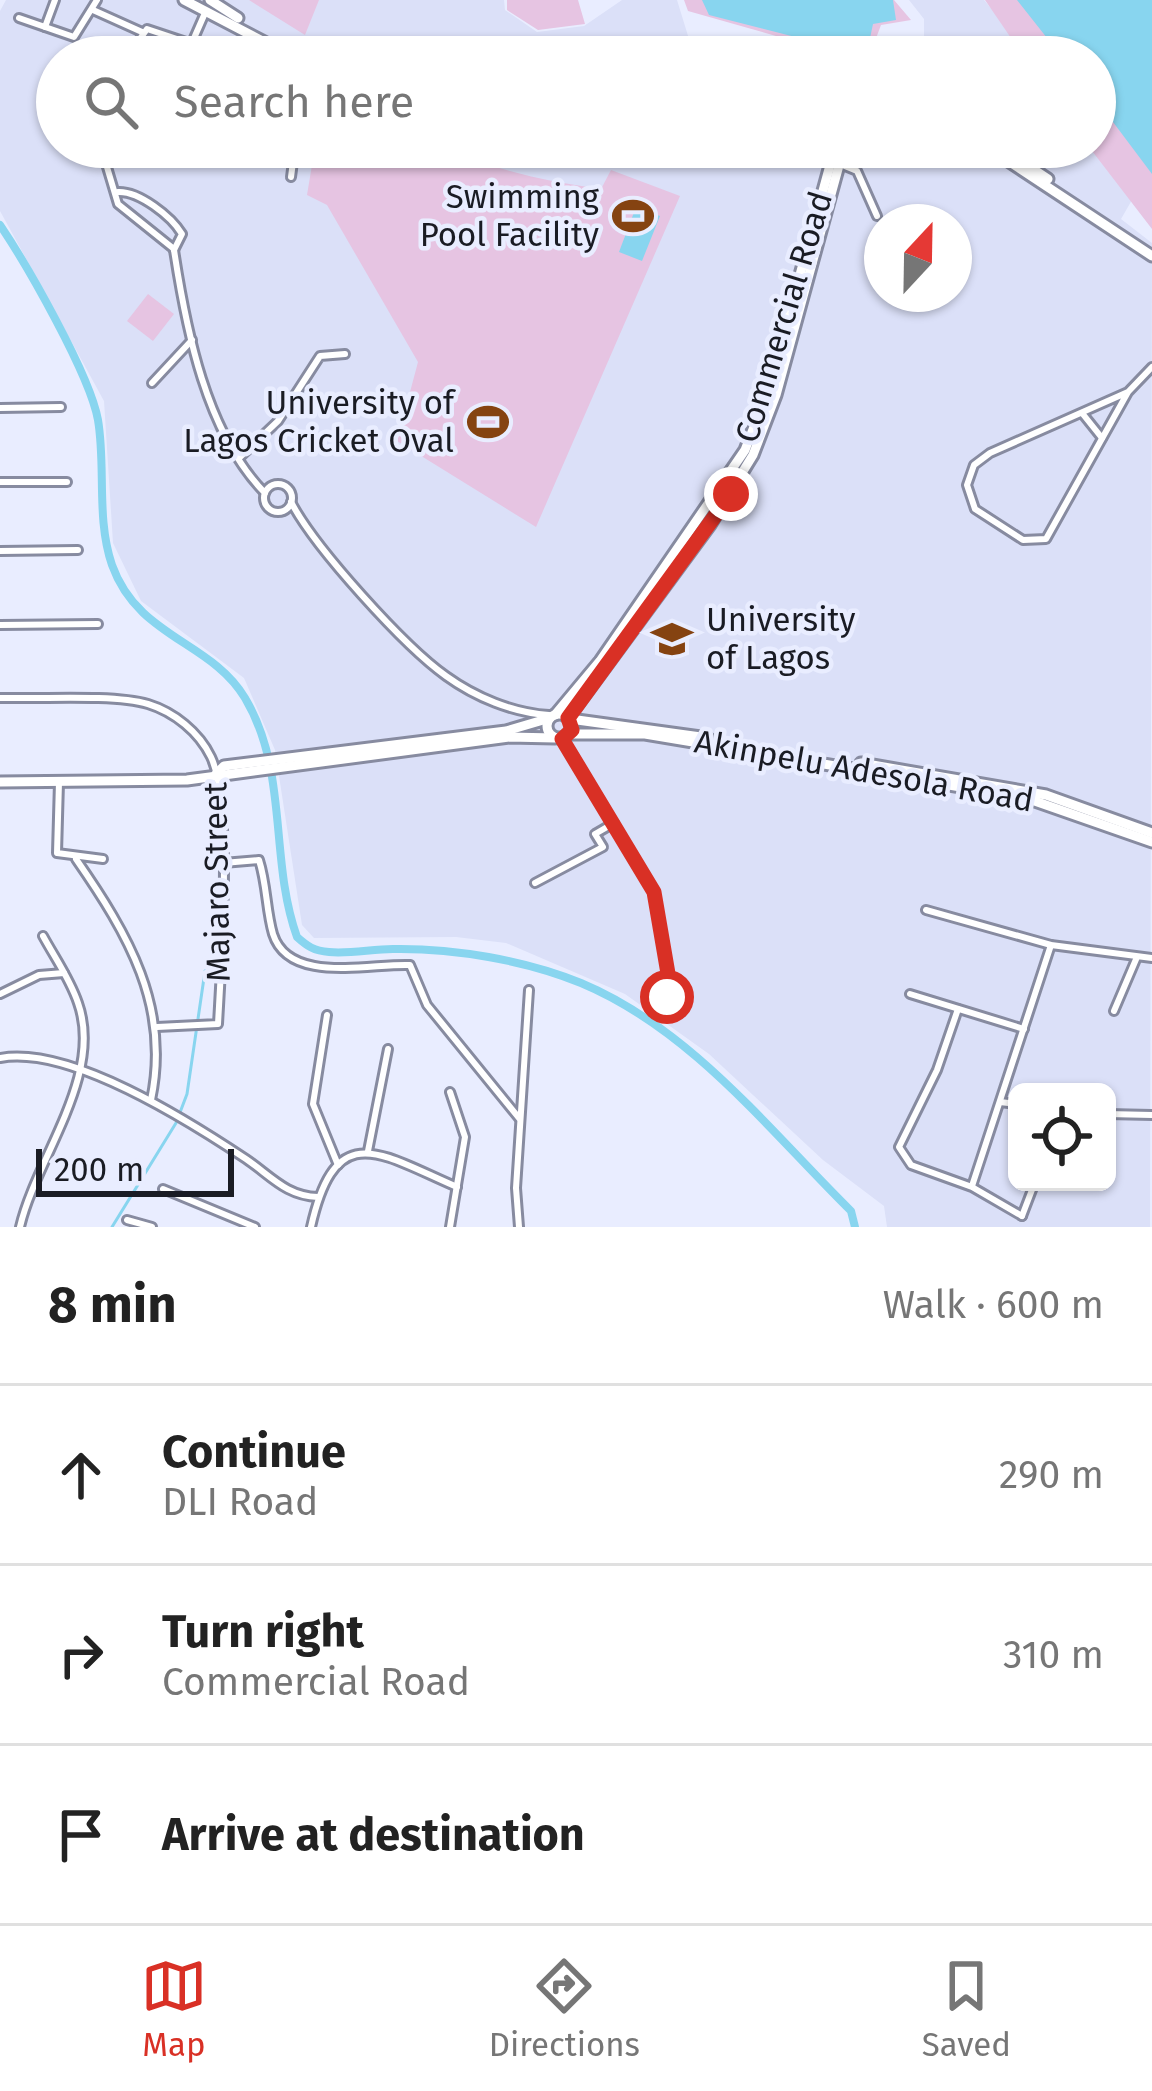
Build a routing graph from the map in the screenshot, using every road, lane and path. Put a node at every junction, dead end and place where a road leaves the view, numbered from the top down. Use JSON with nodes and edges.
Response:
{"nodes":[{"id":1,"x":55,"y":0,"type":"edge"},
{"id":2,"x":97,"y":0,"type":"edge"},
{"id":3,"x":184,"y":0,"type":"edge"},
{"id":4,"x":208,"y":5,"type":"edge"},
{"id":5,"x":93,"y":10,"type":"junction"},
{"id":6,"x":19,"y":18,"type":"dead end"},
{"id":7,"x":45,"y":27,"type":"junction"},
{"id":8,"x":142,"y":32,"type":"junction"},
{"id":9,"x":71,"y":36,"type":"edge"},
{"id":10,"x":75,"y":36,"type":"edge"},
{"id":11,"x":140,"y":36,"type":"edge"},
{"id":12,"x":168,"y":36,"type":"edge"},
{"id":13,"x":195,"y":36,"type":"edge"},
{"id":14,"x":259,"y":36,"type":"edge"},
{"id":15,"x":266,"y":36,"type":"edge"},
{"id":16,"x":109,"y":168,"type":"edge"},
{"id":17,"x":292,"y":168,"type":"edge"},
{"id":18,"x":834,"y":168,"type":"edge"},
{"id":19,"x":839,"y":168,"type":"edge"},
{"id":20,"x":850,"y":168,"type":"edge"},
{"id":21,"x":1020,"y":168,"type":"edge"},
{"id":22,"x":1030,"y":168,"type":"edge"},
{"id":23,"x":291,"y":178,"type":"dead end"},
{"id":24,"x":118,"y":192,"type":"junction"},
{"id":25,"x":872,"y":204,"type":"edge"},
{"id":26,"x":174,"y":250,"type":"junction"},
{"id":27,"x":1152,"y":253,"type":"edge"},
{"id":28,"x":192,"y":340,"type":"junction"},
{"id":29,"x":345,"y":354,"type":"dead end"},
{"id":30,"x":1152,"y":367,"type":"edge"},
{"id":31,"x":152,"y":383,"type":"dead end"},
{"id":32,"x":1128,"y":392,"type":"junction"},
{"id":33,"x":61,"y":407,"type":"dead end"},
{"id":34,"x":0,"y":408,"type":"edge"},
{"id":35,"x":1082,"y":413,"type":"junction"},
{"id":36,"x":1102,"y":438,"type":"junction"},
{"id":37,"x":239,"y":458,"type":"junction"},
{"id":38,"x":0,"y":482,"type":"edge"},
{"id":39,"x":67,"y":482,"type":"dead end"},
{"id":40,"x":265,"y":493,"type":"junction"},
{"id":41,"x":291,"y":502,"type":"junction"},
{"id":42,"x":78,"y":550,"type":"dead end"},
{"id":43,"x":0,"y":551,"type":"edge"},
{"id":44,"x":98,"y":624,"type":"dead end"},
{"id":45,"x":0,"y":625,"type":"edge"},
{"id":46,"x":0,"y":698,"type":"edge"},
{"id":47,"x":520,"y":711,"type":"junction"},
{"id":48,"x":552,"y":716,"type":"junction"},
{"id":49,"x":569,"y":718,"type":"junction"},
{"id":50,"x":519,"y":729,"type":"junction"},
{"id":51,"x":562,"y":737,"type":"junction"},
{"id":52,"x":279,"y":763,"type":"junction"},
{"id":53,"x":222,"y":771,"type":"junction"},
{"id":54,"x":0,"y":782,"type":"edge"},
{"id":55,"x":58,"y":782,"type":"junction"},
{"id":56,"x":614,"y":824,"type":"junction"},
{"id":57,"x":1152,"y":837,"type":"edge"},
{"id":58,"x":103,"y":859,"type":"dead end"},
{"id":59,"x":76,"y":860,"type":"junction"},
{"id":60,"x":223,"y":863,"type":"junction"},
{"id":61,"x":535,"y":883,"type":"dead end"},
{"id":62,"x":926,"y":910,"type":"dead end"},
{"id":63,"x":43,"y":936,"type":"dead end"},
{"id":64,"x":1051,"y":945,"type":"junction"},
{"id":65,"x":1137,"y":957,"type":"junction"},
{"id":66,"x":1152,"y":958,"type":"edge"},
{"id":67,"x":64,"y":973,"type":"junction"},
{"id":68,"x":529,"y":990,"type":"dead end"},
{"id":69,"x":671,"y":991,"type":"dead end"},
{"id":70,"x":0,"y":994,"type":"edge"},
{"id":71,"x":910,"y":994,"type":"dead end"},
{"id":72,"x":958,"y":1009,"type":"junction"},
{"id":73,"x":1114,"y":1011,"type":"dead end"},
{"id":74,"x":327,"y":1016,"type":"dead end"},
{"id":75,"x":157,"y":1028,"type":"junction"},
{"id":76,"x":1024,"y":1030,"type":"junction"},
{"id":77,"x":388,"y":1049,"type":"dead end"},
{"id":78,"x":0,"y":1058,"type":"edge"},
{"id":79,"x":80,"y":1073,"type":"junction"},
{"id":80,"x":450,"y":1092,"type":"dead end"},
{"id":81,"x":151,"y":1100,"type":"junction"},
{"id":82,"x":1000,"y":1102,"type":"junction"},
{"id":83,"x":1008,"y":1103,"type":"edge"},
{"id":84,"x":1116,"y":1114,"type":"edge"},
{"id":85,"x":1152,"y":1115,"type":"edge"},
{"id":86,"x":519,"y":1118,"type":"junction"},
{"id":87,"x":368,"y":1150,"type":"junction"},
{"id":88,"x":338,"y":1165,"type":"junction"},
{"id":89,"x":457,"y":1187,"type":"junction"},
{"id":90,"x":972,"y":1187,"type":"junction"},
{"id":91,"x":163,"y":1190,"type":"dead end"},
{"id":92,"x":1032,"y":1191,"type":"edge"},
{"id":93,"x":318,"y":1197,"type":"junction"},
{"id":94,"x":1022,"y":1216,"type":"junction"},
{"id":95,"x":127,"y":1220,"type":"dead end"},
{"id":96,"x":20,"y":1227,"type":"edge"},
{"id":97,"x":152,"y":1227,"type":"edge"},
{"id":98,"x":255,"y":1227,"type":"edge"},
{"id":99,"x":311,"y":1227,"type":"edge"},
{"id":100,"x":450,"y":1227,"type":"edge"},
{"id":101,"x":520,"y":1227,"type":"edge"},
{"id":102,"x":1024,"y":1227,"type":"edge"}],
"edges":[{"from":1,"to":7,"type":"street"},
{"from":2,"to":5,"type":"street"},
{"from":3,"to":4,"type":"street"},
{"from":4,"to":13,"type":"street"},
{"from":4,"to":14,"type":"street"},
{"from":4,"to":15,"type":"street"},
{"from":5,"to":8,"type":"street"},
{"from":5,"to":10,"type":"street"},
{"from":6,"to":7,"type":"street"},
{"from":7,"to":9,"type":"street"},
{"from":8,"to":11,"type":"street"},
{"from":8,"to":12,"type":"street"},
{"from":16,"to":24,"type":"street"},
{"from":17,"to":23,"type":"street"},
{"from":18,"to":48,"type":"street","name":"Commercial Road"},
{"from":19,"to":49,"type":"street","name":"Commercial Road"},
{"from":20,"to":25,"type":"street"},
{"from":21,"to":27,"type":"street"},
{"from":22,"to":27,"type":"street"},
{"from":24,"to":26,"type":"street"},
{"from":24,"to":26,"type":"street"},
{"from":26,"to":28,"type":"street"},
{"from":28,"to":31,"type":"street"},
{"from":28,"to":37,"type":"street"},
{"from":29,"to":37,"type":"street"},
{"from":30,"to":32,"type":"street"},
{"from":32,"to":35,"type":"street"},
{"from":32,"to":36,"type":"street"},
{"from":33,"to":34,"type":"street"},
{"from":35,"to":36,"type":"street"},
{"from":35,"to":36,"type":"street"},
{"from":37,"to":40,"type":"street"},
{"from":38,"to":39,"type":"street"},
{"from":40,"to":41,"type":"street"},
{"from":40,"to":41,"type":"street"},
{"from":41,"to":47,"type":"street"},
{"from":42,"to":43,"type":"street"},
{"from":44,"to":45,"type":"street"},
{"from":46,"to":53,"type":"street","name":"Majaro Street"},
{"from":47,"to":48,"type":"street"},
{"from":47,"to":50,"type":"street"},
{"from":48,"to":49,"type":"street","name":"Akinpelu Adesola Road"},
{"from":48,"to":50,"type":"street"},
{"from":48,"to":51,"type":"street"},
{"from":49,"to":51,"type":"street"},
{"from":49,"to":57,"type":"street","name":"Akinpelu Adesola Road"},
{"from":50,"to":52,"type":"street"},
{"from":51,"to":52,"type":"street","name":"Akinpelu Adesola Road"},
{"from":51,"to":56,"type":"street"},
{"from":51,"to":57,"type":"street","name":"Akinpelu Adesola Road"},
{"from":52,"to":53,"type":"street"},
{"from":53,"to":55,"type":"street"},
{"from":53,"to":60,"type":"street","name":"Majaro Street"},
{"from":54,"to":55,"type":"street"},
{"from":55,"to":59,"type":"street"},
{"from":56,"to":61,"type":"street"},
{"from":56,"to":69,"type":"street"},
{"from":58,"to":59,"type":"street"},
{"from":59,"to":75,"type":"street"},
{"from":60,"to":75,"type":"street","name":"Majaro Street"},
{"from":60,"to":86,"type":"street"},
{"from":62,"to":64,"type":"street"},
{"from":63,"to":67,"type":"street"},
{"from":64,"to":65,"type":"street"},
{"from":64,"to":76,"type":"street"},
{"from":65,"to":66,"type":"street"},
{"from":65,"to":73,"type":"street"},
{"from":67,"to":70,"type":"street"},
{"from":67,"to":79,"type":"street"},
{"from":68,"to":86,"type":"street"},
{"from":71,"to":72,"type":"street"},
{"from":72,"to":76,"type":"street"},
{"from":72,"to":90,"type":"street"},
{"from":74,"to":88,"type":"street"},
{"from":75,"to":81,"type":"street"},
{"from":76,"to":82,"type":"street"},
{"from":77,"to":87,"type":"street"},
{"from":78,"to":79,"type":"street"},
{"from":79,"to":81,"type":"street"},
{"from":79,"to":96,"type":"street"},
{"from":80,"to":89,"type":"street"},
{"from":81,"to":93,"type":"street"},
{"from":82,"to":83,"type":"street"},
{"from":82,"to":90,"type":"street"},
{"from":84,"to":85,"type":"street"},
{"from":86,"to":101,"type":"street"},
{"from":87,"to":88,"type":"street"},
{"from":87,"to":89,"type":"street"},
{"from":88,"to":93,"type":"street"},
{"from":89,"to":100,"type":"street"},
{"from":90,"to":94,"type":"street"},
{"from":91,"to":98,"type":"street"},
{"from":92,"to":94,"type":"street"},
{"from":93,"to":99,"type":"street"},
{"from":94,"to":102,"type":"street"},
{"from":95,"to":97,"type":"street"}]}
